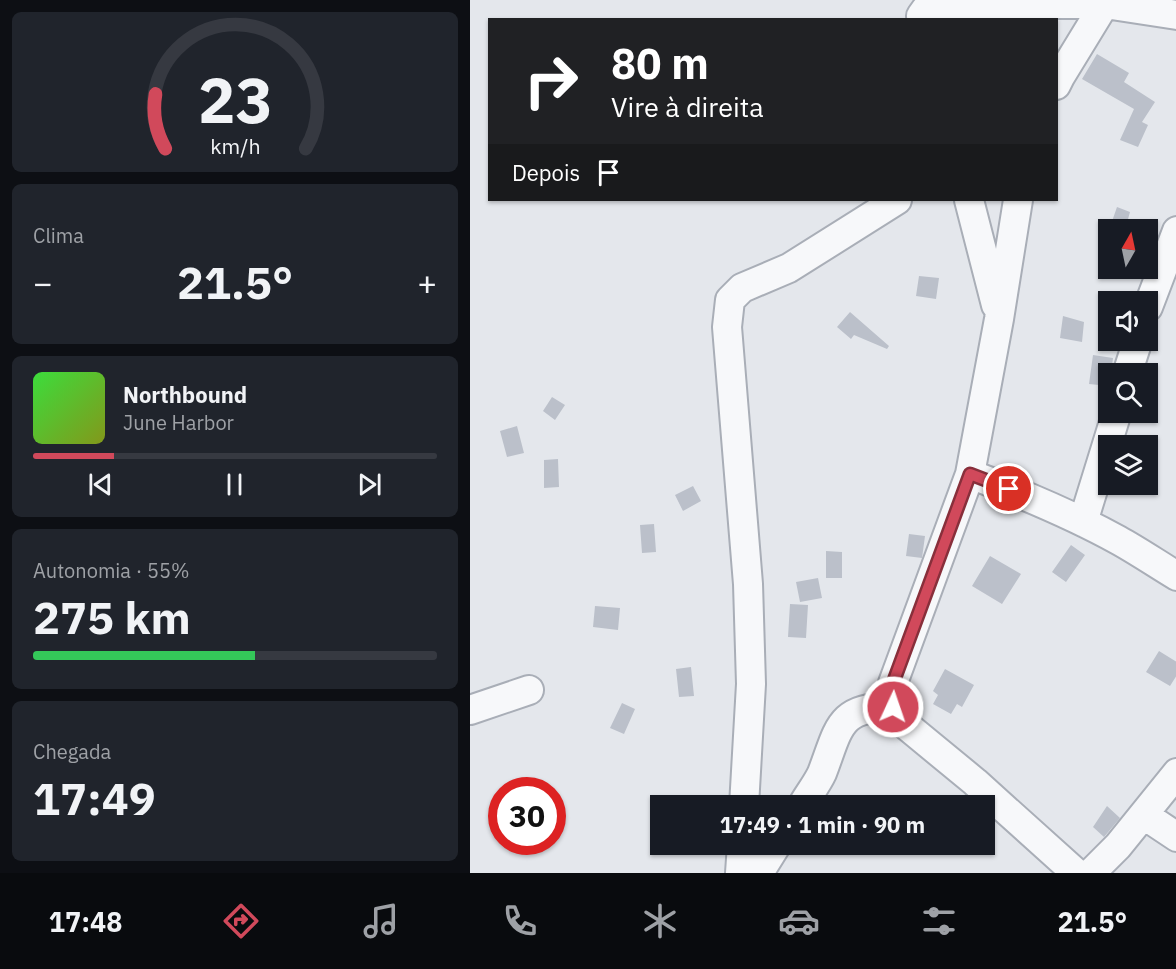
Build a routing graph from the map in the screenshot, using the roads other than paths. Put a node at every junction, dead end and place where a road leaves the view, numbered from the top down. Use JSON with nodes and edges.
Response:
{"nodes":[{"id":1,"x":1106,"y":2,"type":"edge"},
{"id":2,"x":1176,"y":15,"type":"edge"},
{"id":3,"x":922,"y":18,"type":"edge"},
{"id":4,"x":1058,"y":81,"type":"edge"},
{"id":5,"x":895,"y":201,"type":"edge"},
{"id":6,"x":969,"y":201,"type":"edge"},
{"id":7,"x":1018,"y":201,"type":"edge"},
{"id":8,"x":1176,"y":231,"type":"edge"},
{"id":9,"x":1154,"y":291,"type":"edge"},
{"id":10,"x":999,"y":319,"type":"junction"},
{"id":11,"x":1114,"y":423,"type":"edge"},
{"id":12,"x":970,"y":474,"type":"junction"},
{"id":13,"x":1083,"y":522,"type":"junction"},
{"id":14,"x":1176,"y":576,"type":"edge"},
{"id":15,"x":529,"y":690,"type":"dead end"},
{"id":16,"x":893,"y":707,"type":"junction"},
{"id":17,"x":470,"y":710,"type":"edge"},
{"id":18,"x":1176,"y":773,"type":"edge"},
{"id":19,"x":745,"y":795,"type":"edge"},
{"id":20,"x":809,"y":795,"type":"edge"},
{"id":21,"x":1144,"y":815,"type":"junction"},
{"id":22,"x":1176,"y":837,"type":"edge"},
{"id":23,"x":741,"y":855,"type":"edge"},
{"id":24,"x":770,"y":855,"type":"edge"},
{"id":25,"x":740,"y":873,"type":"edge"},
{"id":26,"x":759,"y":873,"type":"edge"},
{"id":27,"x":1076,"y":873,"type":"edge"},
{"id":28,"x":1091,"y":873,"type":"edge"}],
"edges":[{"from":1,"to":2,"type":"street"},
{"from":1,"to":3,"type":"street"},
{"from":1,"to":4,"type":"street"},
{"from":5,"to":19,"type":"street"},
{"from":6,"to":10,"type":"street"},
{"from":7,"to":10,"type":"street"},
{"from":8,"to":9,"type":"street"},
{"from":10,"to":12,"type":"street"},
{"from":11,"to":13,"type":"street"},
{"from":12,"to":13,"type":"street"},
{"from":12,"to":16,"type":"street"},
{"from":13,"to":14,"type":"street"},
{"from":15,"to":17,"type":"street"},
{"from":16,"to":20,"type":"street"},
{"from":16,"to":27,"type":"street"},
{"from":18,"to":21,"type":"street"},
{"from":21,"to":22,"type":"street"},
{"from":21,"to":28,"type":"street"},
{"from":23,"to":25,"type":"street"},
{"from":24,"to":26,"type":"street"}]}
